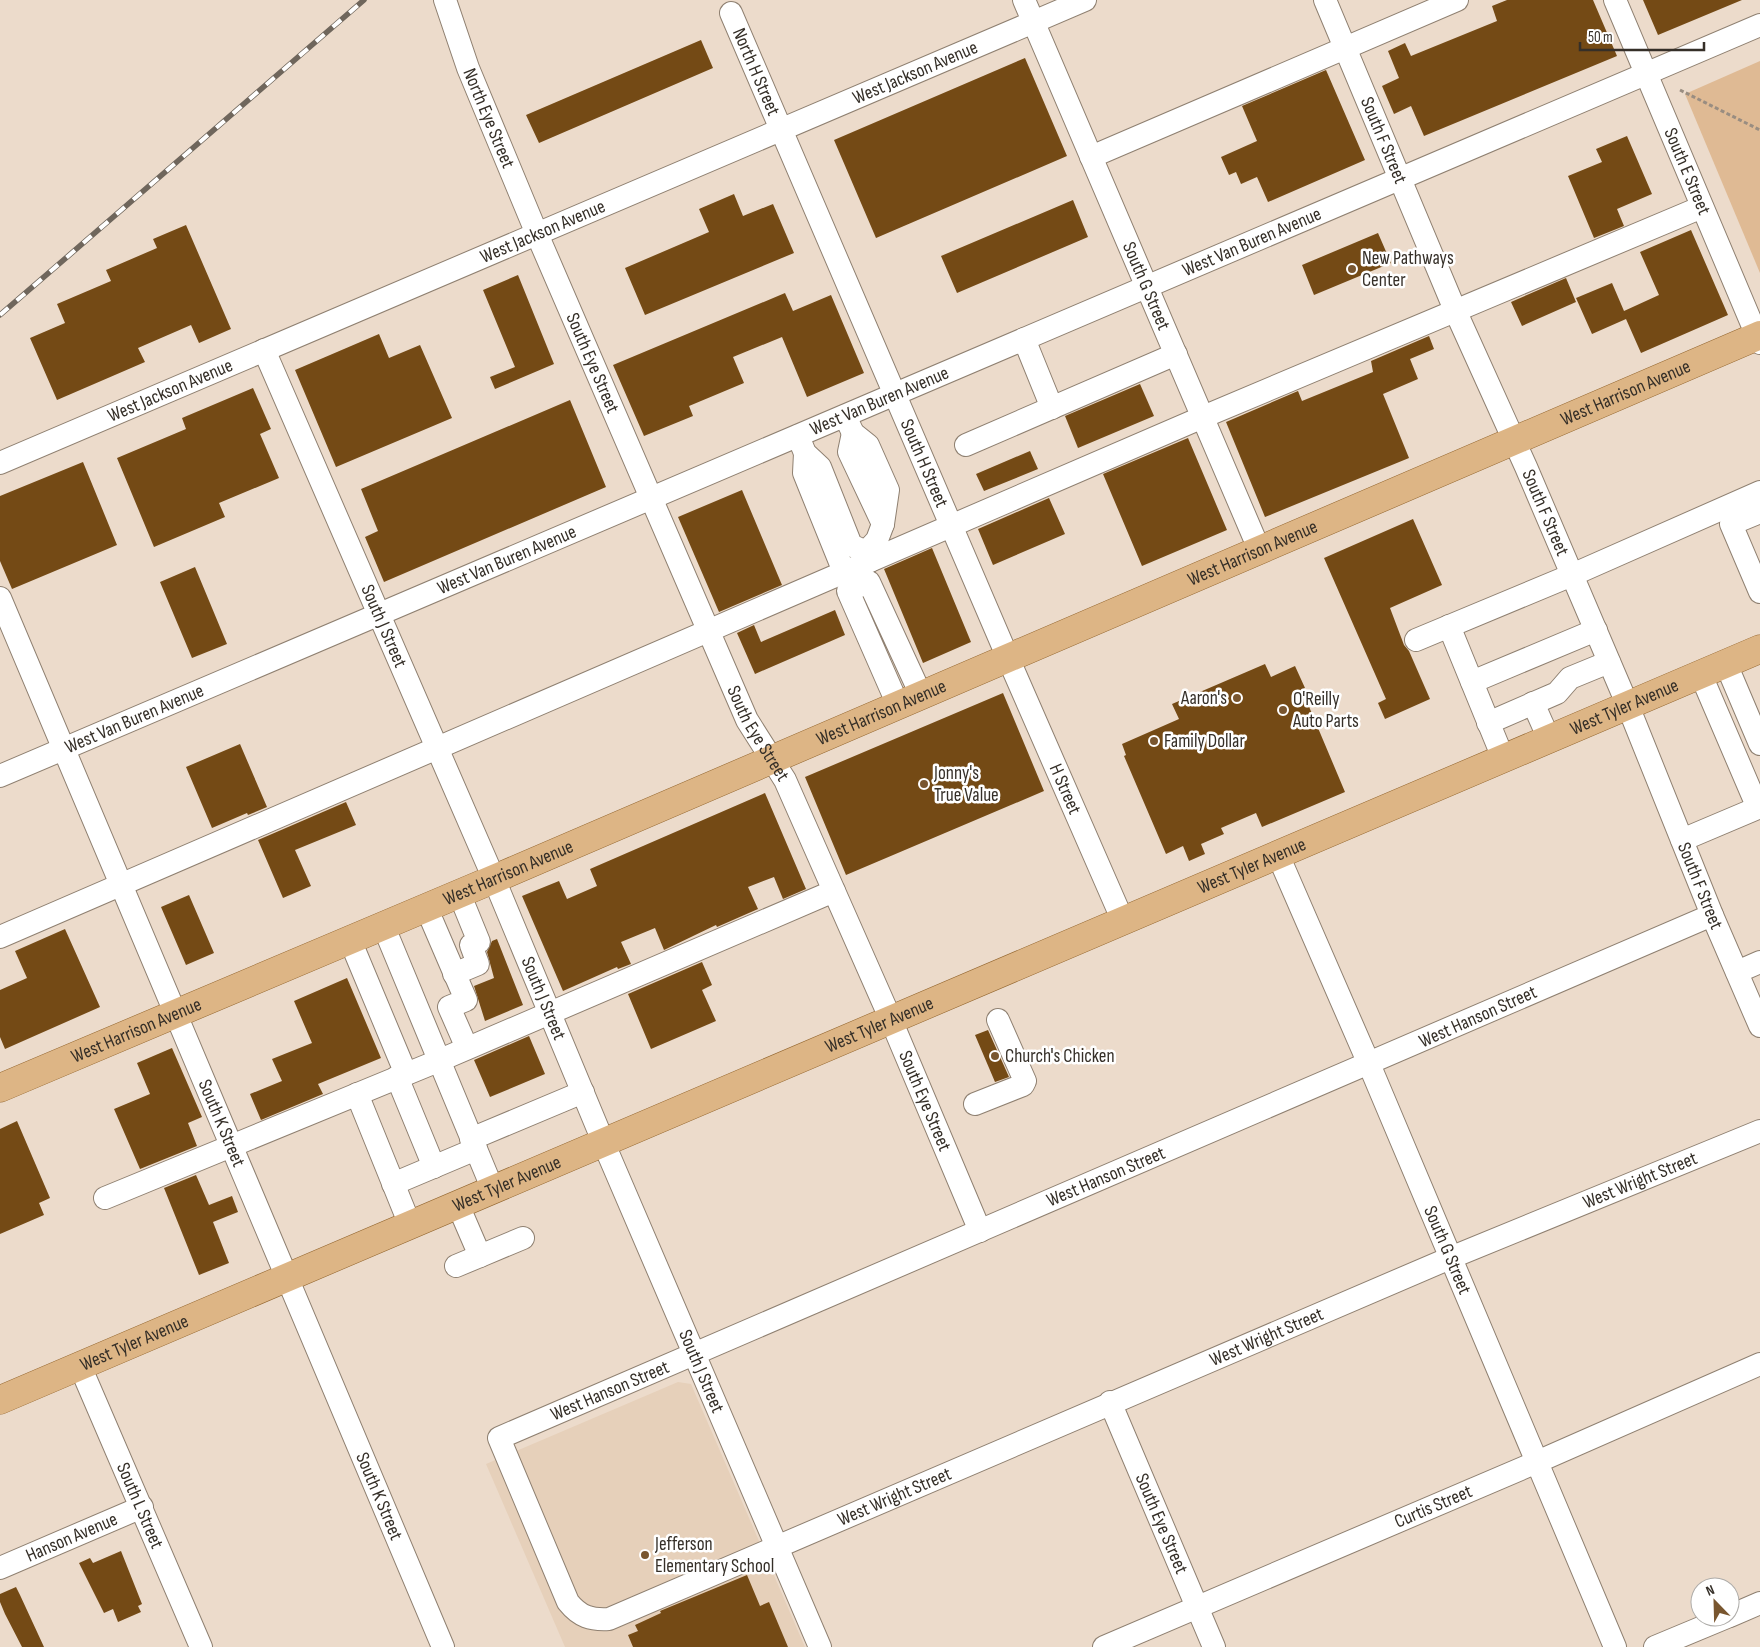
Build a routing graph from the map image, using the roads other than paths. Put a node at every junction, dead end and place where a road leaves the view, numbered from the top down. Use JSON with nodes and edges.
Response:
{"nodes":[{"id":1,"x":445,"y":0,"type":"edge"},
{"id":2,"x":1024,"y":0,"type":"edge"},
{"id":3,"x":1085,"y":0,"type":"edge"},
{"id":4,"x":1325,"y":0,"type":"edge"},
{"id":5,"x":1457,"y":0,"type":"edge"},
{"id":6,"x":1615,"y":0,"type":"edge"},
{"id":7,"x":731,"y":13,"type":"dead end"},
{"id":8,"x":1033,"y":22,"type":"junction"},
{"id":9,"x":1760,"y":25,"type":"edge"},
{"id":10,"x":1346,"y":49,"type":"junction"},
{"id":11,"x":1646,"y":74,"type":"junction"},
{"id":12,"x":782,"y":130,"type":"junction"},
{"id":13,"x":1091,"y":157,"type":"junction"},
{"id":14,"x":1399,"y":177,"type":"junction"},
{"id":15,"x":1702,"y":207,"type":"junction"},
{"id":16,"x":538,"y":234,"type":"junction"},
{"id":17,"x":1147,"y":287,"type":"junction"},
{"id":18,"x":1455,"y":310,"type":"junction"},
{"id":19,"x":1759,"y":338,"type":"edge"},
{"id":20,"x":1024,"y":339,"type":"junction"},
{"id":21,"x":264,"y":350,"type":"junction"},
{"id":22,"x":1176,"y":354,"type":"junction"},
{"id":23,"x":895,"y":394,"type":"junction"},
{"id":24,"x":1052,"y":408,"type":"junction"},
{"id":25,"x":1203,"y":417,"type":"junction"},
{"id":26,"x":849,"y":424,"type":"junction"},
{"id":27,"x":1514,"y":441,"type":"junction"},
{"id":28,"x":966,"y":444,"type":"dead end"},
{"id":29,"x":802,"y":445,"type":"junction"},
{"id":30,"x":0,"y":462,"type":"edge"},
{"id":31,"x":1760,"y":492,"type":"edge"},
{"id":32,"x":652,"y":498,"type":"junction"},
{"id":33,"x":1760,"y":512,"type":"edge"},
{"id":34,"x":1734,"y":513,"type":"junction"},
{"id":35,"x":951,"y":526,"type":"junction"},
{"id":36,"x":1259,"y":549,"type":"junction"},
{"id":37,"x":868,"y":557,"type":"junction"},
{"id":38,"x":1572,"y":575,"type":"junction"},
{"id":39,"x":850,"y":576,"type":"junction"},
{"id":40,"x":1760,"y":590,"type":"edge"},
{"id":41,"x":0,"y":598,"type":"edge"},
{"id":42,"x":378,"y":615,"type":"junction"},
{"id":43,"x":1449,"y":626,"type":"junction"},
{"id":44,"x":1596,"y":630,"type":"junction"},
{"id":45,"x":709,"y":631,"type":"junction"},
{"id":46,"x":1416,"y":640,"type":"dead end"},
{"id":47,"x":1760,"y":650,"type":"edge"},
{"id":48,"x":1008,"y":658,"type":"junction"},
{"id":49,"x":1609,"y":662,"type":"junction"},
{"id":50,"x":1726,"y":664,"type":"junction"},
{"id":51,"x":1701,"y":675,"type":"junction"},
{"id":52,"x":1472,"y":682,"type":"junction"},
{"id":53,"x":910,"y":700,"type":"junction"},
{"id":54,"x":1533,"y":703,"type":"junction"},
{"id":55,"x":1628,"y":706,"type":"junction"},
{"id":56,"x":1488,"y":722,"type":"junction"},
{"id":57,"x":1549,"y":739,"type":"junction"},
{"id":58,"x":1760,"y":744,"type":"edge"},
{"id":59,"x":436,"y":748,"type":"junction"},
{"id":60,"x":63,"y":749,"type":"junction"},
{"id":61,"x":1503,"y":758,"type":"junction"},
{"id":62,"x":770,"y":760,"type":"junction"},
{"id":63,"x":0,"y":776,"type":"edge"},
{"id":64,"x":1759,"y":807,"type":"edge"},
{"id":65,"x":1682,"y":840,"type":"junction"},
{"id":66,"x":1278,"y":855,"type":"junction"},
{"id":67,"x":494,"y":879,"type":"junction"},
{"id":68,"x":120,"y":886,"type":"junction"},
{"id":69,"x":834,"y":891,"type":"junction"},
{"id":70,"x":459,"y":894,"type":"junction"},
{"id":71,"x":426,"y":907,"type":"junction"},
{"id":72,"x":1712,"y":915,"type":"junction"},
{"id":73,"x":1123,"y":921,"type":"junction"},
{"id":74,"x":383,"y":926,"type":"junction"},
{"id":75,"x":0,"y":937,"type":"edge"},
{"id":76,"x":350,"y":940,"type":"junction"},
{"id":77,"x":1760,"y":962,"type":"edge"},
{"id":78,"x":1737,"y":972,"type":"junction"},
{"id":79,"x":454,"y":974,"type":"junction"},
{"id":80,"x":550,"y":1013,"type":"junction"},
{"id":81,"x":174,"y":1014,"type":"junction"},
{"id":82,"x":891,"y":1020,"type":"junction"},
{"id":83,"x":998,"y":1020,"type":"dead end"},
{"id":84,"x":1760,"y":1026,"type":"edge"},
{"id":85,"x":467,"y":1048,"type":"junction"},
{"id":86,"x":438,"y":1061,"type":"junction"},
{"id":87,"x":1369,"y":1064,"type":"junction"},
{"id":88,"x":401,"y":1076,"type":"junction"},
{"id":89,"x":0,"y":1088,"type":"edge"},
{"id":90,"x":583,"y":1092,"type":"junction"},
{"id":91,"x":357,"y":1094,"type":"junction"},
{"id":92,"x":975,"y":1104,"type":"dead end"},
{"id":93,"x":1760,"y":1131,"type":"edge"},
{"id":94,"x":604,"y":1143,"type":"junction"},
{"id":95,"x":474,"y":1144,"type":"junction"},
{"id":96,"x":229,"y":1145,"type":"junction"},
{"id":97,"x":434,"y":1166,"type":"junction"},
{"id":98,"x":393,"y":1184,"type":"junction"},
{"id":99,"x":493,"y":1190,"type":"junction"},
{"id":100,"x":105,"y":1198,"type":"dead end"},
{"id":101,"x":458,"y":1205,"type":"junction"},
{"id":102,"x":410,"y":1225,"type":"junction"},
{"id":103,"x":980,"y":1231,"type":"junction"},
{"id":104,"x":523,"y":1238,"type":"dead end"},
{"id":105,"x":480,"y":1256,"type":"junction"},
{"id":106,"x":1450,"y":1258,"type":"junction"},
{"id":107,"x":456,"y":1266,"type":"dead end"},
{"id":108,"x":285,"y":1279,"type":"junction"},
{"id":109,"x":694,"y":1355,"type":"junction"},
{"id":110,"x":1760,"y":1364,"type":"edge"},
{"id":111,"x":80,"y":1366,"type":"junction"},
{"id":112,"x":0,"y":1400,"type":"edge"},
{"id":113,"x":1110,"y":1402,"type":"junction"},
{"id":114,"x":499,"y":1438,"type":"joint"},
{"id":115,"x":1537,"y":1462,"type":"junction"},
{"id":116,"x":142,"y":1507,"type":"junction"},
{"id":117,"x":776,"y":1546,"type":"junction"},
{"id":118,"x":0,"y":1568,"type":"edge"},
{"id":119,"x":1760,"y":1603,"type":"edge"},
{"id":120,"x":1196,"y":1607,"type":"junction"},
{"id":121,"x":1740,"y":1611,"type":"edge"},
{"id":122,"x":1702,"y":1627,"type":"edge"},
{"id":123,"x":201,"y":1647,"type":"edge"},
{"id":124,"x":443,"y":1647,"type":"edge"},
{"id":125,"x":820,"y":1647,"type":"edge"},
{"id":126,"x":1104,"y":1647,"type":"edge"},
{"id":127,"x":1214,"y":1647,"type":"edge"},
{"id":128,"x":1615,"y":1647,"type":"edge"},
{"id":129,"x":1655,"y":1647,"type":"edge"}],
"edges":[{"from":1,"to":16,"type":"street","name":"North Eye Street"},
{"from":2,"to":8,"type":"street","name":"South G Street"},
{"from":3,"to":8,"type":"street","name":"West Jackson Avenue"},
{"from":4,"to":10,"type":"street","name":"South F Street"},
{"from":5,"to":10,"type":"street"},
{"from":6,"to":11,"type":"street","name":"South E Street"},
{"from":7,"to":12,"type":"street","name":"North H Street"},
{"from":8,"to":12,"type":"street","name":"West Jackson Avenue"},
{"from":8,"to":13,"type":"street","name":"South G Street"},
{"from":9,"to":11,"type":"street","name":"West Van Buren Avenue"},
{"from":10,"to":13,"type":"street"},
{"from":10,"to":14,"type":"street","name":"South F Street"},
{"from":11,"to":14,"type":"street","name":"West Van Buren Avenue"},
{"from":11,"to":15,"type":"street","name":"South E Street"},
{"from":12,"to":16,"type":"street","name":"West Jackson Avenue"},
{"from":12,"to":23,"type":"street","name":"South H Street"},
{"from":13,"to":17,"type":"street","name":"South G Street"},
{"from":14,"to":17,"type":"street","name":"West Van Buren Avenue"},
{"from":14,"to":18,"type":"street","name":"South F Street"},
{"from":15,"to":18,"type":"street"},
{"from":15,"to":19,"type":"street","name":"South E Street"},
{"from":16,"to":21,"type":"street","name":"West Jackson Avenue"},
{"from":16,"to":32,"type":"street","name":"South Eye Street"},
{"from":17,"to":20,"type":"street","name":"West Van Buren Avenue"},
{"from":17,"to":22,"type":"street","name":"South G Street"},
{"from":18,"to":25,"type":"street"},
{"from":18,"to":27,"type":"street","name":"South F Street"},
{"from":19,"to":27,"type":"main road","name":"West Harrison Avenue"},
{"from":20,"to":23,"type":"street","name":"West Van Buren Avenue"},
{"from":20,"to":24,"type":"street"},
{"from":21,"to":30,"type":"street","name":"West Jackson Avenue"},
{"from":21,"to":42,"type":"street","name":"South J Street"},
{"from":22,"to":24,"type":"street"},
{"from":22,"to":25,"type":"street","name":"South G Street"},
{"from":23,"to":26,"type":"street","name":"West Van Buren Avenue"},
{"from":23,"to":35,"type":"street","name":"South H Street"},
{"from":24,"to":28,"type":"street"},
{"from":25,"to":35,"type":"street"},
{"from":25,"to":36,"type":"street","name":"South G Street"},
{"from":26,"to":29,"type":"street","name":"West Van Buren Avenue"},
{"from":26,"to":37,"type":"street"},
{"from":27,"to":36,"type":"main road","name":"West Harrison Avenue"},
{"from":27,"to":38,"type":"street","name":"South F Street"},
{"from":29,"to":32,"type":"street","name":"West Van Buren Avenue"},
{"from":29,"to":37,"type":"street"},
{"from":29,"to":39,"type":"street"},
{"from":31,"to":34,"type":"street"},
{"from":32,"to":42,"type":"street","name":"West Van Buren Avenue"},
{"from":32,"to":45,"type":"street","name":"South Eye Street"},
{"from":33,"to":34,"type":"street"},
{"from":34,"to":38,"type":"street"},
{"from":34,"to":40,"type":"street"},
{"from":35,"to":37,"type":"street"},
{"from":35,"to":48,"type":"street","name":"South H Street"},
{"from":36,"to":48,"type":"main road","name":"West Harrison Avenue"},
{"from":37,"to":39,"type":"street"},
{"from":38,"to":43,"type":"street"},
{"from":38,"to":44,"type":"street","name":"South F Street"},
{"from":39,"to":45,"type":"street"},
{"from":39,"to":53,"type":"street"},
{"from":41,"to":60,"type":"street","name":"South K Street"},
{"from":42,"to":59,"type":"street","name":"South J Street"},
{"from":42,"to":60,"type":"street","name":"West Van Buren Avenue"},
{"from":43,"to":46,"type":"street"},
{"from":43,"to":52,"type":"street"},
{"from":44,"to":49,"type":"street","name":"South F Street"},
{"from":44,"to":52,"type":"street"},
{"from":45,"to":59,"type":"street"},
{"from":45,"to":62,"type":"street","name":"South Eye Street"},
{"from":47,"to":50,"type":"main road","name":"West Tyler Avenue"},
{"from":48,"to":53,"type":"main road","name":"West Harrison Avenue"},
{"from":48,"to":73,"type":"street","name":"H Street"},
{"from":49,"to":54,"type":"street"},
{"from":49,"to":55,"type":"street","name":"South F Street"},
{"from":50,"to":51,"type":"main road","name":"West Tyler Avenue"},
{"from":50,"to":58,"type":"street"},
{"from":51,"to":55,"type":"main road","name":"West Tyler Avenue"},
{"from":51,"to":64,"type":"street"},
{"from":52,"to":56,"type":"street"},
{"from":53,"to":62,"type":"main road","name":"West Harrison Avenue"},
{"from":54,"to":56,"type":"street"},
{"from":54,"to":57,"type":"street"},
{"from":55,"to":57,"type":"main road","name":"West Tyler Avenue"},
{"from":55,"to":65,"type":"street","name":"South F Street"},
{"from":56,"to":61,"type":"street"},
{"from":57,"to":61,"type":"main road","name":"West Tyler Avenue"},
{"from":59,"to":67,"type":"street","name":"South J Street"},
{"from":59,"to":68,"type":"street"},
{"from":60,"to":63,"type":"street","name":"West Van Buren Avenue"},
{"from":60,"to":68,"type":"street","name":"South K Street"},
{"from":61,"to":66,"type":"main road","name":"West Tyler Avenue"},
{"from":62,"to":67,"type":"main road","name":"West Harrison Avenue"},
{"from":62,"to":69,"type":"street","name":"South Eye Street"},
{"from":64,"to":65,"type":"street"},
{"from":65,"to":72,"type":"street","name":"South F Street"},
{"from":66,"to":73,"type":"main road","name":"West Tyler Avenue"},
{"from":66,"to":87,"type":"street","name":"South G Street"},
{"from":67,"to":70,"type":"main road","name":"West Harrison Avenue"},
{"from":67,"to":80,"type":"street","name":"South J Street"},
{"from":68,"to":75,"type":"street"},
{"from":68,"to":81,"type":"street","name":"South K Street"},
{"from":69,"to":80,"type":"street"},
{"from":69,"to":82,"type":"street","name":"South Eye Street"},
{"from":70,"to":71,"type":"main road","name":"West Harrison Avenue"},
{"from":70,"to":79,"type":"street"},
{"from":71,"to":74,"type":"main road","name":"West Harrison Avenue"},
{"from":71,"to":79,"type":"street"},
{"from":72,"to":78,"type":"street","name":"South F Street"},
{"from":72,"to":87,"type":"street","name":"West Hanson Street"},
{"from":73,"to":82,"type":"main road","name":"West Tyler Avenue"},
{"from":74,"to":76,"type":"main road","name":"West Harrison Avenue"},
{"from":74,"to":86,"type":"street"},
{"from":76,"to":81,"type":"main road","name":"West Harrison Avenue"},
{"from":76,"to":88,"type":"street"},
{"from":77,"to":78,"type":"street"},
{"from":78,"to":84,"type":"street","name":"South F Street"},
{"from":79,"to":85,"type":"street"},
{"from":80,"to":85,"type":"street"},
{"from":80,"to":90,"type":"street","name":"South J Street"},
{"from":81,"to":89,"type":"main road","name":"West Harrison Avenue"},
{"from":81,"to":96,"type":"street","name":"South K Street"},
{"from":82,"to":94,"type":"main road","name":"West Tyler Avenue"},
{"from":82,"to":103,"type":"street","name":"South Eye Street"},
{"from":83,"to":92,"type":"street"},
{"from":85,"to":86,"type":"street"},
{"from":86,"to":88,"type":"street"},
{"from":86,"to":95,"type":"street"},
{"from":87,"to":103,"type":"street","name":"West Hanson Street"},
{"from":87,"to":106,"type":"street","name":"South G Street"},
{"from":88,"to":91,"type":"street"},
{"from":88,"to":97,"type":"street"},
{"from":90,"to":94,"type":"street","name":"South J Street"},
{"from":90,"to":95,"type":"street"},
{"from":91,"to":96,"type":"street"},
{"from":91,"to":98,"type":"street"},
{"from":93,"to":106,"type":"street","name":"West Wright Street"},
{"from":94,"to":99,"type":"main road","name":"West Tyler Avenue"},
{"from":94,"to":109,"type":"street","name":"South J Street"},
{"from":95,"to":97,"type":"street"},
{"from":95,"to":99,"type":"street"},
{"from":96,"to":100,"type":"street"},
{"from":96,"to":108,"type":"street","name":"South K Street"},
{"from":97,"to":98,"type":"street"},
{"from":98,"to":102,"type":"street"},
{"from":99,"to":101,"type":"main road","name":"West Tyler Avenue"},
{"from":101,"to":102,"type":"main road","name":"West Tyler Avenue"},
{"from":101,"to":105,"type":"street"},
{"from":102,"to":108,"type":"main road","name":"West Tyler Avenue"},
{"from":103,"to":109,"type":"street","name":"West Hanson Street"},
{"from":104,"to":105,"type":"street"},
{"from":105,"to":107,"type":"street"},
{"from":106,"to":113,"type":"street","name":"West Wright Street"},
{"from":106,"to":115,"type":"street","name":"South G Street"},
{"from":108,"to":111,"type":"main road","name":"West Tyler Avenue"},
{"from":108,"to":124,"type":"street","name":"South K Street"},
{"from":109,"to":114,"type":"street","name":"West Hanson Street"},
{"from":109,"to":117,"type":"street","name":"South J Street"},
{"from":110,"to":115,"type":"street","name":"Curtis Street"},
{"from":111,"to":112,"type":"main road","name":"West Tyler Avenue"},
{"from":111,"to":116,"type":"street","name":"South L Street"},
{"from":113,"to":117,"type":"street","name":"West Wright Street"},
{"from":113,"to":120,"type":"street","name":"South Eye Street"},
{"from":114,"to":117,"type":"street","name":"West Wright Street"},
{"from":115,"to":120,"type":"street","name":"Curtis Street"},
{"from":115,"to":128,"type":"street","name":"South G Street"},
{"from":116,"to":118,"type":"street","name":"Hanson Avenue"},
{"from":116,"to":123,"type":"street","name":"South L Street"},
{"from":117,"to":125,"type":"street","name":"South J Street"},
{"from":119,"to":121,"type":"street"},
{"from":120,"to":126,"type":"street","name":"Curtis Street"},
{"from":120,"to":127,"type":"street","name":"South Eye Street"},
{"from":122,"to":129,"type":"street"}]}
